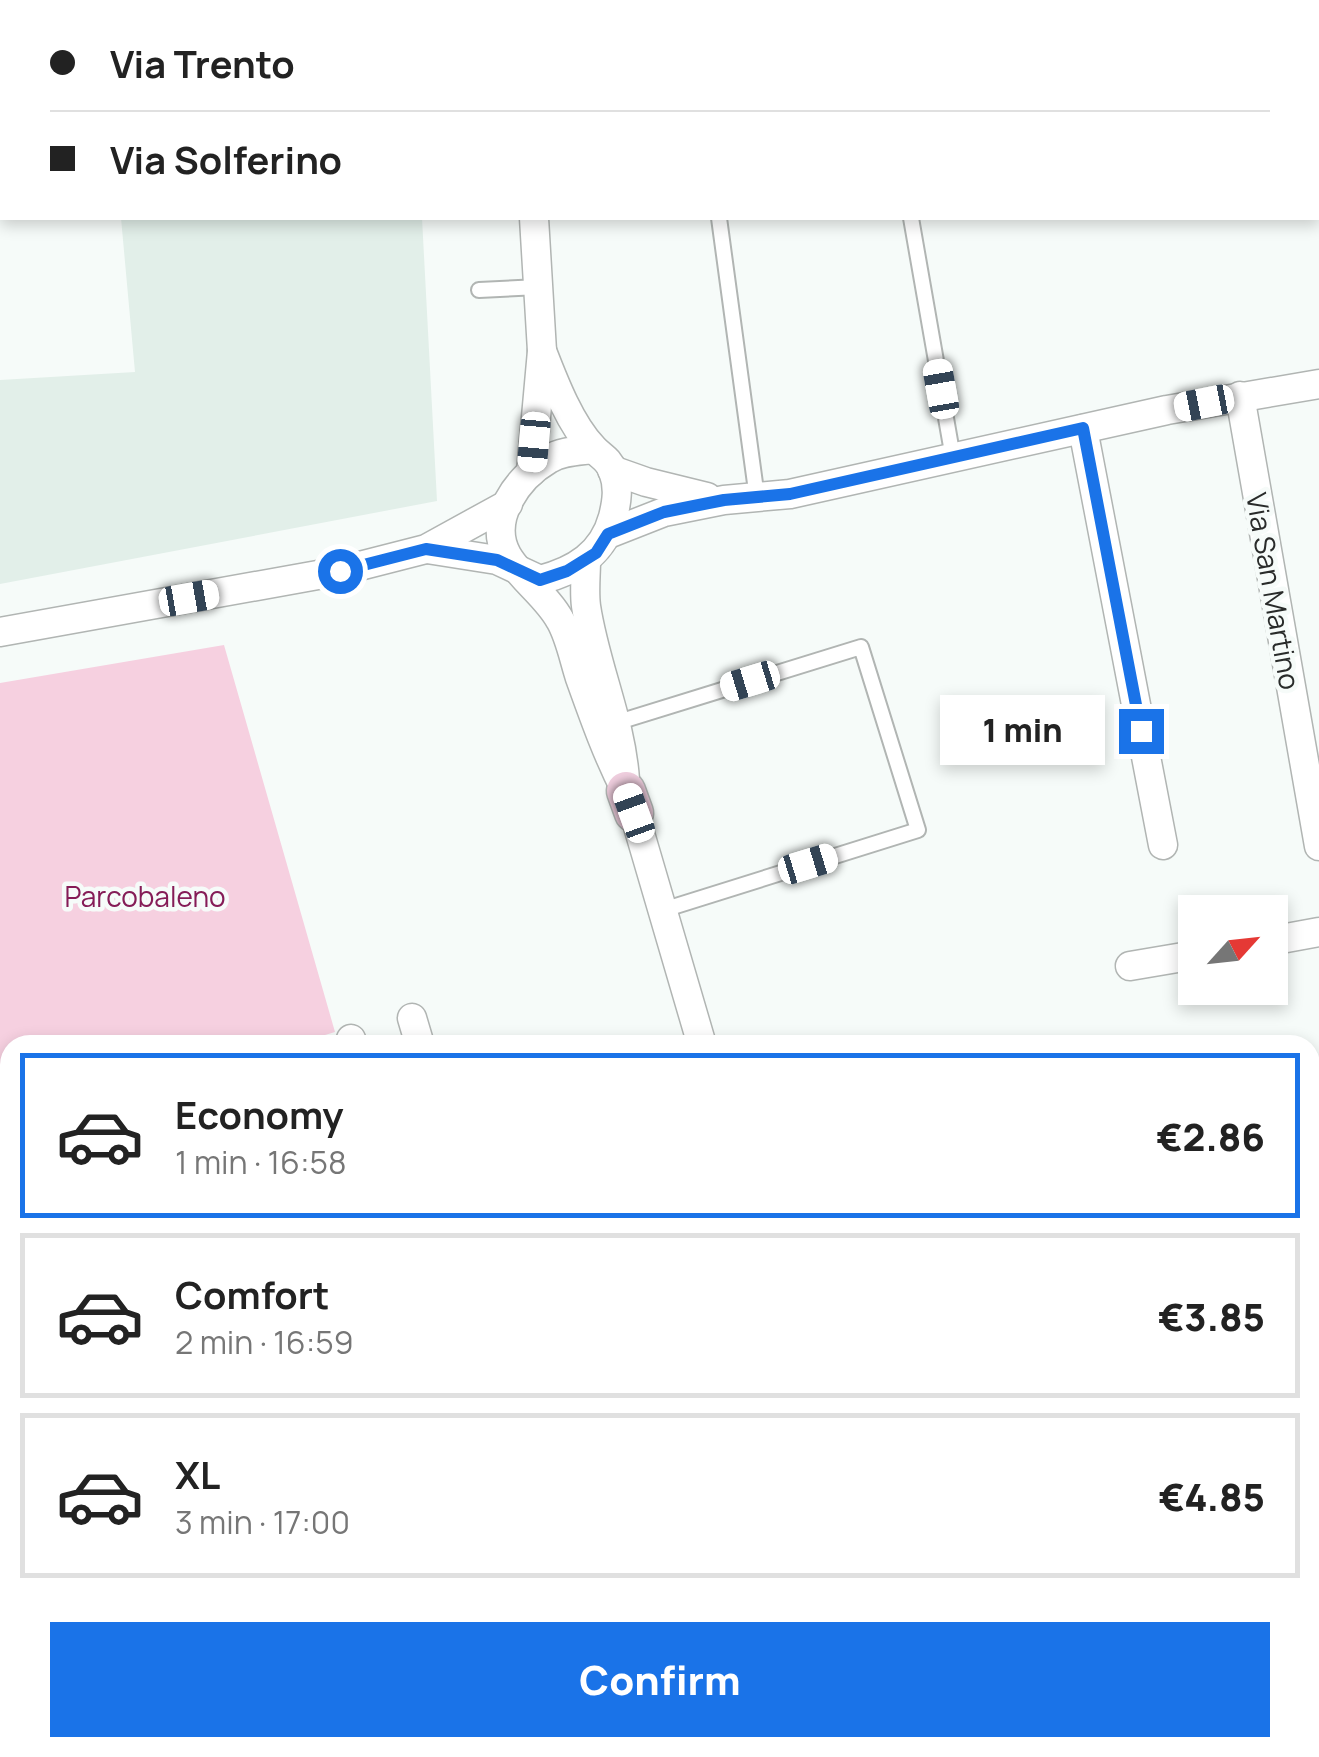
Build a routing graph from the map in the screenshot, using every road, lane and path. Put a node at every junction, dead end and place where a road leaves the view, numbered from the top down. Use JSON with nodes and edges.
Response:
{"nodes":[{"id":1,"x":534,"y":220,"type":"edge"},
{"id":2,"x":719,"y":220,"type":"edge"},
{"id":3,"x":910,"y":220,"type":"edge"},
{"id":4,"x":539,"y":286,"type":"junction"},
{"id":5,"x":479,"y":290,"type":"dead end"},
{"id":6,"x":542,"y":350,"type":"junction"},
{"id":7,"x":1319,"y":384,"type":"edge"},
{"id":8,"x":1240,"y":396,"type":"junction"},
{"id":9,"x":1083,"y":428,"type":"junction"},
{"id":10,"x":953,"y":458,"type":"junction"},
{"id":11,"x":603,"y":459,"type":"junction"},
{"id":12,"x":531,"y":472,"type":"junction"},
{"id":13,"x":757,"y":498,"type":"junction"},
{"id":14,"x":724,"y":500,"type":"junction"},
{"id":15,"x":508,"y":504,"type":"junction"},
{"id":16,"x":608,"y":534,"type":"junction"},
{"id":17,"x":426,"y":549,"type":"junction"},
{"id":18,"x":586,"y":560,"type":"junction"},
{"id":19,"x":518,"y":570,"type":"junction"},
{"id":20,"x":0,"y":632,"type":"edge"},
{"id":21,"x":607,"y":725,"type":"junction"},
{"id":22,"x":1163,"y":844,"type":"dead end"},
{"id":23,"x":1319,"y":846,"type":"edge"},
{"id":24,"x":663,"y":910,"type":"junction"},
{"id":25,"x":1319,"y":932,"type":"edge"},
{"id":26,"x":1288,"y":938,"type":"edge"},
{"id":27,"x":1178,"y":957,"type":"edge"},
{"id":28,"x":1130,"y":966,"type":"dead end"},
{"id":29,"x":699,"y":1035,"type":"edge"}],
"edges":[{"from":1,"to":4,"type":"street"},
{"from":2,"to":13,"type":"lane"},
{"from":3,"to":10,"type":"lane"},
{"from":4,"to":5,"type":"lane"},
{"from":4,"to":6,"type":"street"},
{"from":6,"to":11,"type":"street"},
{"from":6,"to":12,"type":"street"},
{"from":7,"to":8,"type":"street"},
{"from":8,"to":9,"type":"street"},
{"from":8,"to":23,"type":"street","name":"Via San Martino"},
{"from":9,"to":10,"type":"street"},
{"from":9,"to":22,"type":"street"},
{"from":10,"to":13,"type":"street"},
{"from":11,"to":12,"type":"street"},
{"from":11,"to":14,"type":"street"},
{"from":11,"to":16,"type":"street"},
{"from":12,"to":15,"type":"street"},
{"from":13,"to":14,"type":"street"},
{"from":14,"to":16,"type":"street"},
{"from":15,"to":17,"type":"street"},
{"from":15,"to":19,"type":"street"},
{"from":16,"to":18,"type":"street"},
{"from":17,"to":19,"type":"street"},
{"from":17,"to":20,"type":"street"},
{"from":18,"to":19,"type":"street"},
{"from":18,"to":21,"type":"street"},
{"from":19,"to":21,"type":"street"},
{"from":21,"to":24,"type":"street"},
{"from":21,"to":24,"type":"lane"},
{"from":24,"to":29,"type":"street"},
{"from":25,"to":26,"type":"street"},
{"from":27,"to":28,"type":"street"}]}
